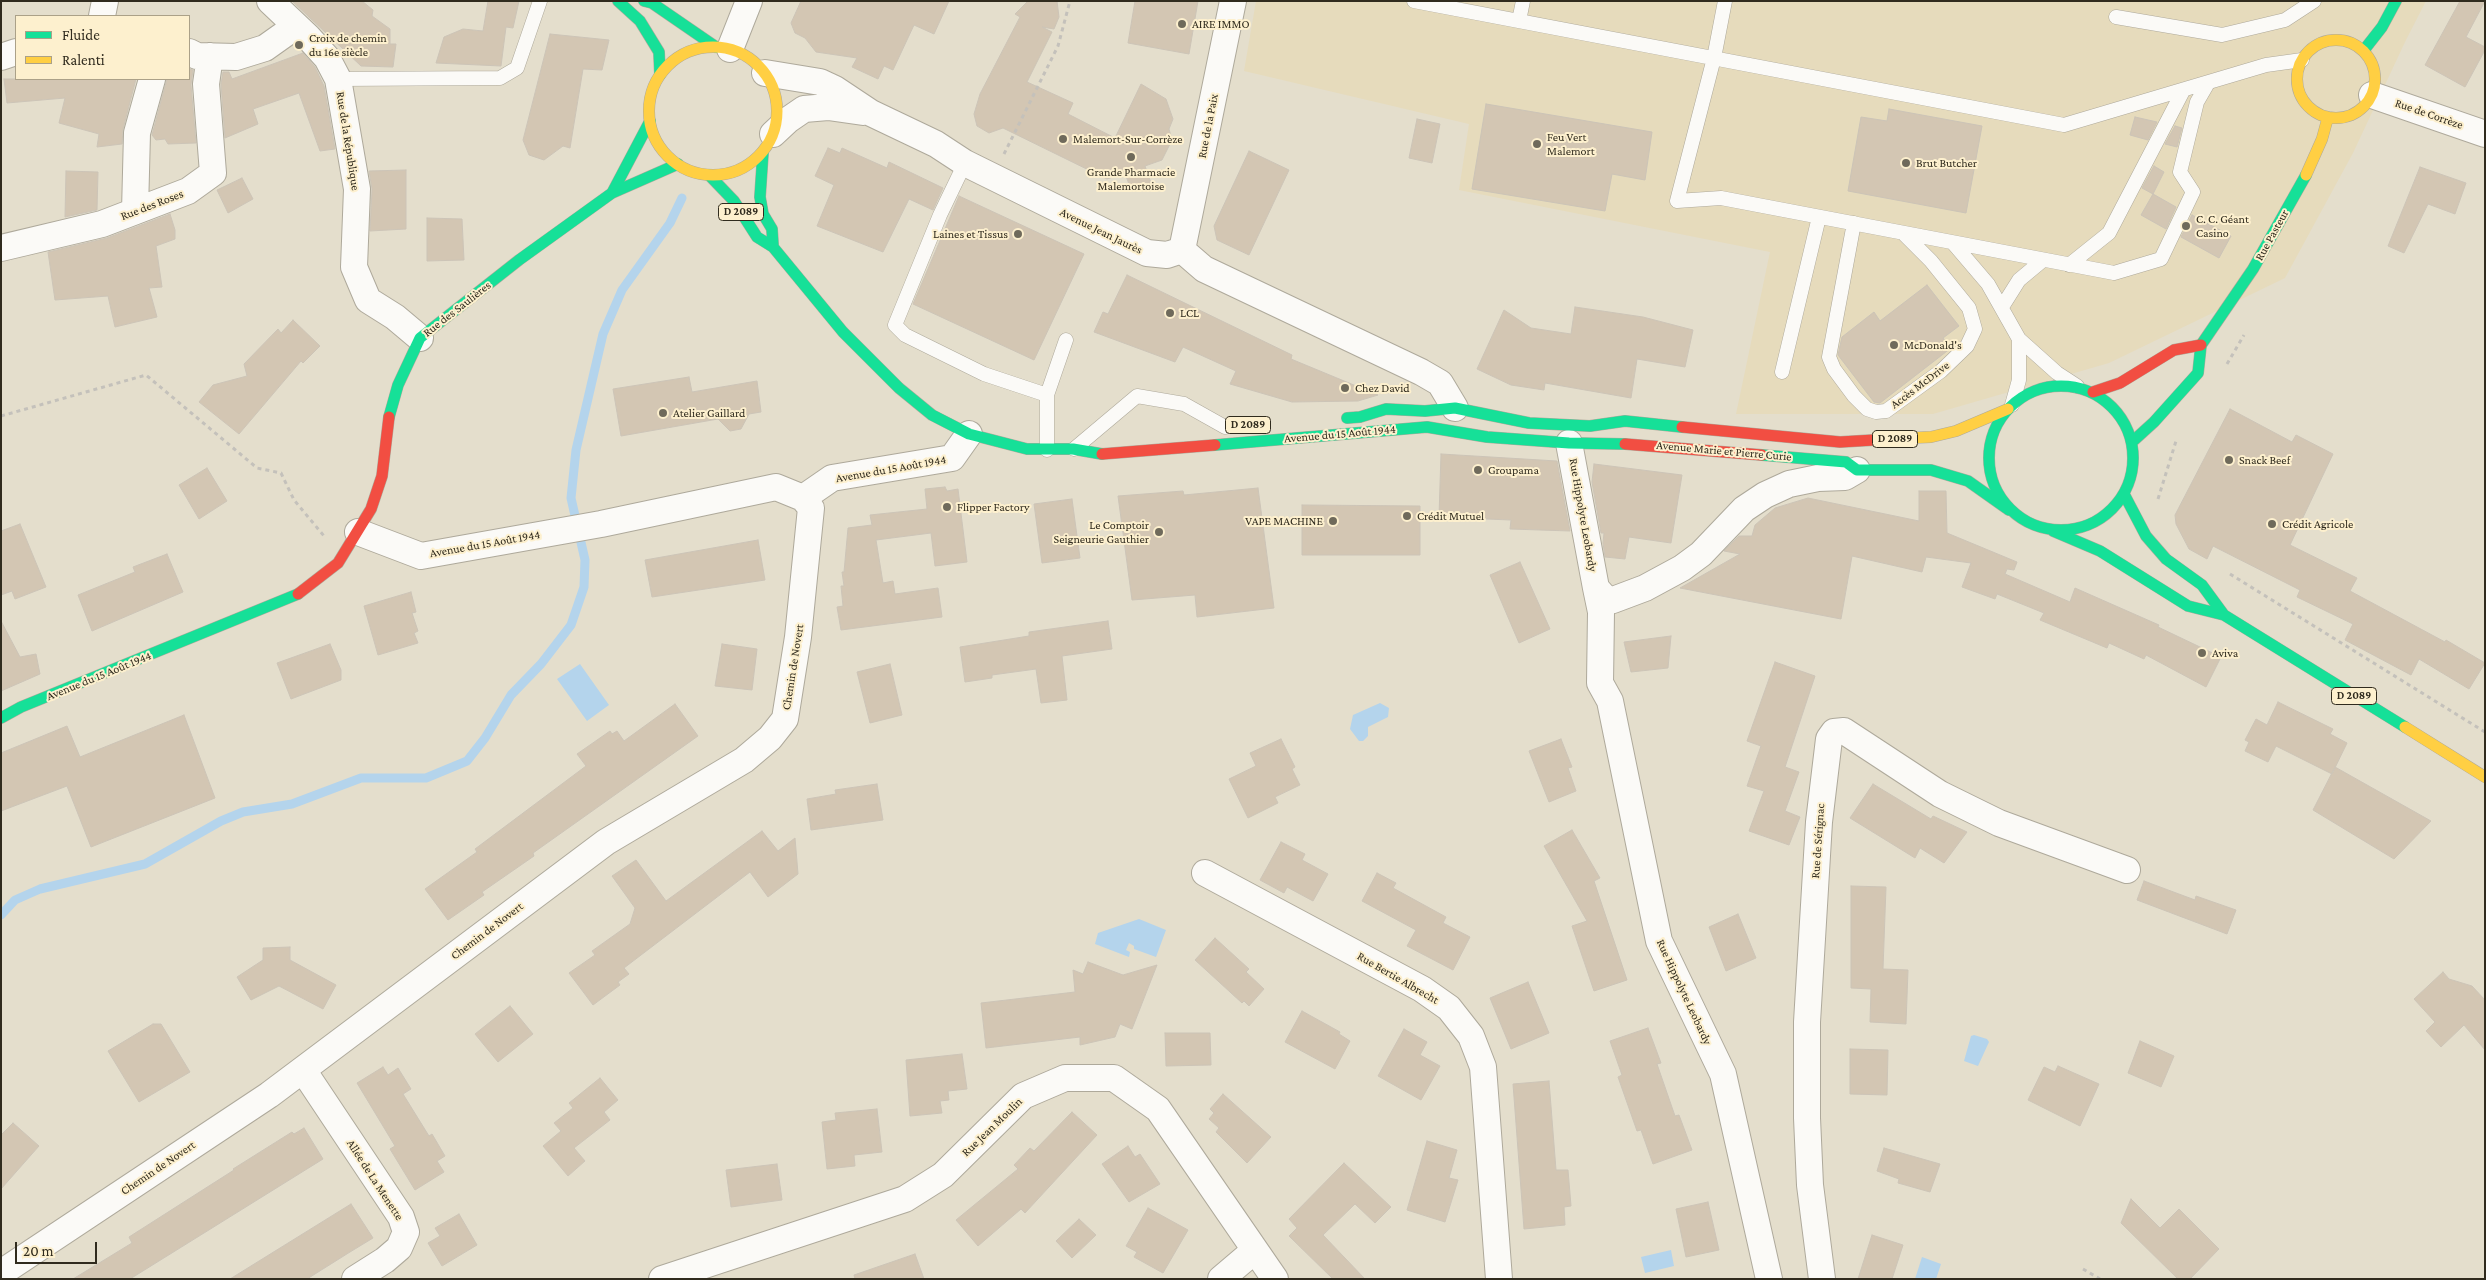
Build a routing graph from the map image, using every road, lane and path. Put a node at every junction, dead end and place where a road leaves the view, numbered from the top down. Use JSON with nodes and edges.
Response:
{"nodes":[{"id":1,"x":105,"y":1,"type":"edge"},
{"id":2,"x":270,"y":1,"type":"edge"},
{"id":3,"x":540,"y":1,"type":"edge"},
{"id":4,"x":618,"y":1,"type":"edge"},
{"id":5,"x":644,"y":1,"type":"edge"},
{"id":6,"x":749,"y":1,"type":"edge"},
{"id":7,"x":1070,"y":1,"type":"edge"},
{"id":8,"x":1233,"y":1,"type":"edge"},
{"id":9,"x":1414,"y":1,"type":"edge"},
{"id":10,"x":1523,"y":1,"type":"edge"},
{"id":11,"x":1725,"y":1,"type":"edge"},
{"id":12,"x":2314,"y":1,"type":"edge"},
{"id":13,"x":2396,"y":1,"type":"edge"},
{"id":14,"x":102,"y":15,"type":"edge"},
{"id":15,"x":2116,"y":17,"type":"dead end"},
{"id":16,"x":1519,"y":21,"type":"junction"},
{"id":17,"x":296,"y":26,"type":"junction"},
{"id":18,"x":723,"y":48,"type":"junction"},
{"id":19,"x":2364,"y":50,"type":"junction"},
{"id":20,"x":15,"y":52,"type":"edge"},
{"id":21,"x":199,"y":54,"type":"edge"},
{"id":22,"x":1,"y":57,"type":"edge"},
{"id":23,"x":1714,"y":58,"type":"junction"},
{"id":24,"x":2302,"y":60,"type":"junction"},
{"id":25,"x":765,"y":73,"type":"junction"},
{"id":26,"x":660,"y":75,"type":"junction"},
{"id":27,"x":338,"y":79,"type":"junction"},
{"id":28,"x":152,"y":80,"type":"edge"},
{"id":29,"x":2208,"y":84,"type":"junction"},
{"id":30,"x":2183,"y":91,"type":"junction"},
{"id":31,"x":2372,"y":95,"type":"junction"},
{"id":32,"x":871,"y":113,"type":"junction"},
{"id":33,"x":2328,"y":117,"type":"junction"},
{"id":34,"x":650,"y":121,"type":"junction"},
{"id":35,"x":2485,"y":134,"type":"edge"},
{"id":36,"x":768,"y":143,"type":"junction"},
{"id":37,"x":678,"y":164,"type":"junction"},
{"id":38,"x":964,"y":164,"type":"junction"},
{"id":39,"x":709,"y":175,"type":"junction"},
{"id":40,"x":993,"y":177,"type":"junction"},
{"id":41,"x":612,"y":193,"type":"junction"},
{"id":42,"x":135,"y":210,"type":"junction"},
{"id":43,"x":1819,"y":217,"type":"junction"},
{"id":44,"x":1854,"y":223,"type":"junction"},
{"id":45,"x":1903,"y":233,"type":"junction"},
{"id":46,"x":1953,"y":243,"type":"junction"},
{"id":47,"x":774,"y":247,"type":"junction"},
{"id":48,"x":1,"y":248,"type":"edge"},
{"id":49,"x":1182,"y":250,"type":"junction"},
{"id":50,"x":2043,"y":260,"type":"junction"},
{"id":51,"x":2069,"y":265,"type":"junction"},
{"id":52,"x":2002,"y":307,"type":"junction"},
{"id":53,"x":2247,"y":329,"type":"dead end"},
{"id":54,"x":420,"y":338,"type":"junction"},
{"id":55,"x":2019,"y":339,"type":"junction"},
{"id":56,"x":1066,"y":340,"type":"dead end"},
{"id":57,"x":2201,"y":345,"type":"junction"},
{"id":58,"x":2221,"y":371,"type":"dead end"},
{"id":59,"x":1782,"y":372,"type":"dead end"},
{"id":60,"x":2077,"y":386,"type":"junction"},
{"id":61,"x":2093,"y":392,"type":"junction"},
{"id":62,"x":1047,"y":395,"type":"junction"},
{"id":63,"x":2010,"y":407,"type":"junction"},
{"id":64,"x":1455,"y":408,"type":"junction"},
{"id":65,"x":1,"y":416,"type":"edge"},
{"id":66,"x":1331,"y":419,"type":"dead end"},
{"id":67,"x":1230,"y":426,"type":"joint"},
{"id":68,"x":1427,"y":426,"type":"joint"},
{"id":69,"x":1206,"y":428,"type":"dead end"},
{"id":70,"x":968,"y":434,"type":"junction"},
{"id":71,"x":1110,"y":438,"type":"dead end"},
{"id":72,"x":2176,"y":439,"type":"dead end"},
{"id":73,"x":2132,"y":442,"type":"junction"},
{"id":74,"x":1569,"y":443,"type":"junction"},
{"id":75,"x":1073,"y":449,"type":"junction"},
{"id":76,"x":1047,"y":450,"type":"junction"},
{"id":77,"x":1857,"y":470,"type":"junction"},
{"id":78,"x":2124,"y":494,"type":"junction"},
{"id":79,"x":803,"y":498,"type":"junction"},
{"id":80,"x":2156,"y":504,"type":"dead end"},
{"id":81,"x":2009,"y":510,"type":"junction"},
{"id":82,"x":2053,"y":531,"type":"junction"},
{"id":83,"x":358,"y":532,"type":"junction"},
{"id":84,"x":338,"y":563,"type":"junction"},
{"id":85,"x":2223,"y":570,"type":"dead end"},
{"id":86,"x":1596,"y":588,"type":"junction"},
{"id":87,"x":1645,"y":588,"type":"junction"},
{"id":88,"x":2224,"y":615,"type":"junction"},
{"id":89,"x":1610,"y":701,"type":"junction"},
{"id":90,"x":1,"y":718,"type":"edge"},
{"id":91,"x":2485,"y":732,"type":"edge"},
{"id":92,"x":2485,"y":777,"type":"edge"},
{"id":93,"x":2127,"y":870,"type":"dead end"},
{"id":94,"x":1204,"y":873,"type":"dead end"},
{"id":95,"x":302,"y":1070,"type":"junction"},
{"id":96,"x":1254,"y":1251,"type":"junction"},
{"id":97,"x":2084,"y":1269,"type":"dead end"},
{"id":98,"x":1,"y":1273,"type":"edge"},
{"id":99,"x":355,"y":1279,"type":"edge"},
{"id":100,"x":662,"y":1279,"type":"edge"},
{"id":101,"x":1221,"y":1279,"type":"edge"},
{"id":102,"x":1275,"y":1279,"type":"edge"},
{"id":103,"x":1499,"y":1279,"type":"edge"},
{"id":104,"x":1769,"y":1279,"type":"edge"},
{"id":105,"x":1822,"y":1279,"type":"edge"},
{"id":106,"x":2100,"y":1279,"type":"edge"}],
"edges":[{"from":1,"to":14,"type":"street"},
{"from":2,"to":17,"type":"street","name":"Rue de la République"},
{"from":3,"to":27,"type":"lane"},
{"from":4,"to":26,"type":"main road"},
{"from":5,"to":18,"type":"main road"},
{"from":6,"to":18,"type":"street"},
{"from":7,"to":40,"type":"path"},
{"from":8,"to":49,"type":"street","name":"Rue de la Paix"},
{"from":9,"to":16,"type":"lane"},
{"from":10,"to":16,"type":"lane"},
{"from":11,"to":23,"type":"lane"},
{"from":12,"to":15,"type":"lane"},
{"from":13,"to":19,"type":"main road"},
{"from":16,"to":23,"type":"lane"},
{"from":17,"to":21,"type":"street"},
{"from":17,"to":27,"type":"street","name":"Rue de la République"},
{"from":18,"to":25,"type":"main road"},
{"from":18,"to":26,"type":"main road"},
{"from":19,"to":24,"type":"main road"},
{"from":19,"to":31,"type":"main road"},
{"from":20,"to":22,"type":"street"},
{"from":21,"to":42,"type":"street","name":"Rue des Roses"},
{"from":23,"to":30,"type":"lane"},
{"from":23,"to":43,"type":"lane"},
{"from":24,"to":29,"type":"lane"},
{"from":24,"to":33,"type":"main road"},
{"from":25,"to":32,"type":"street","name":"Avenue Jean Jaurès"},
{"from":25,"to":36,"type":"main road"},
{"from":26,"to":34,"type":"main road"},
{"from":27,"to":54,"type":"street","name":"Rue de la République"},
{"from":28,"to":42,"type":"street"},
{"from":29,"to":30,"type":"lane"},
{"from":29,"to":51,"type":"lane"},
{"from":30,"to":51,"type":"lane"},
{"from":31,"to":33,"type":"main road"},
{"from":31,"to":35,"type":"street","name":"Rue de Corrèze"},
{"from":32,"to":36,"type":"street","name":"Avenue Jean Jaurès"},
{"from":32,"to":38,"type":"street","name":"Avenue Jean Jaurès"},
{"from":33,"to":57,"type":"main road","name":"Rue Pasteur"},
{"from":34,"to":37,"type":"main road"},
{"from":34,"to":41,"type":"main road","name":"Rue des Saulières"},
{"from":36,"to":39,"type":"main road"},
{"from":36,"to":47,"type":"main road","name":"Avenue du 15 Août 1944","number":"D 2089"},
{"from":37,"to":39,"type":"main road"},
{"from":37,"to":41,"type":"main road","name":"Rue des Saulières"},
{"from":38,"to":40,"type":"street","name":"Avenue Jean Jaurès"},
{"from":38,"to":62,"type":"lane"},
{"from":39,"to":47,"type":"main road","name":"Avenue du 15 Août 1944","number":"D 2089"},
{"from":40,"to":49,"type":"street","name":"Avenue Jean Jaurès"},
{"from":41,"to":54,"type":"main road","name":"Rue des Saulières"},
{"from":42,"to":48,"type":"street","name":"Rue des Roses"},
{"from":43,"to":44,"type":"lane"},
{"from":43,"to":59,"type":"lane"},
{"from":44,"to":45,"type":"lane"},
{"from":44,"to":45,"type":"lane","name":"Accès McDrive"},
{"from":45,"to":46,"type":"lane"},
{"from":46,"to":50,"type":"lane"},
{"from":46,"to":52,"type":"lane"},
{"from":47,"to":70,"type":"main road","name":"Avenue du 15 Août 1944","number":"D 2089"},
{"from":49,"to":64,"type":"street"},
{"from":50,"to":51,"type":"lane"},
{"from":50,"to":52,"type":"lane"},
{"from":52,"to":55,"type":"lane"},
{"from":53,"to":58,"type":"path"},
{"from":54,"to":83,"type":"main road","name":"Rue des Saulières"},
{"from":55,"to":60,"type":"lane"},
{"from":55,"to":63,"type":"lane"},
{"from":56,"to":62,"type":"lane"},
{"from":57,"to":61,"type":"main road"},
{"from":57,"to":73,"type":"main road","name":"Rue Pasteur"},
{"from":60,"to":61,"type":"main road"},
{"from":60,"to":63,"type":"main road"},
{"from":61,"to":73,"type":"main road"},
{"from":62,"to":76,"type":"lane"},
{"from":63,"to":64,"type":"main road","name":"Avenue Marie et Pierre Curie","number":"D 2089"},
{"from":63,"to":81,"type":"main road"},
{"from":64,"to":66,"type":"main road","name":"Avenue du 15 Août 1944","number":"D 2089"},
{"from":65,"to":84,"type":"path"},
{"from":67,"to":69,"type":"main road","number":"D 2089"},
{"from":67,"to":75,"type":"lane"},
{"from":68,"to":74,"type":"main road","name":"Avenue Marie et Pierre Curie","number":"D 2089"},
{"from":68,"to":75,"type":"main road","name":"Avenue du 15 Août 1944","number":"D 2089"},
{"from":70,"to":76,"type":"main road","name":"Avenue du 15 Août 1944","number":"D 2089"},
{"from":70,"to":79,"type":"street","name":"Avenue du 15 Août 1944"},
{"from":71,"to":75,"type":"main road","name":"Avenue du 15 Août 1944","number":"D 2089"},
{"from":72,"to":80,"type":"path"},
{"from":73,"to":78,"type":"main road"},
{"from":74,"to":77,"type":"main road","name":"Avenue Marie et Pierre Curie","number":"D 2089"},
{"from":74,"to":86,"type":"street","name":"Rue Hippolyte Leobardy"},
{"from":75,"to":76,"type":"main road","name":"Avenue du 15 Août 1944","number":"D 2089"},
{"from":77,"to":81,"type":"main road","name":"Avenue Marie et Pierre Curie","number":"D 2089"},
{"from":77,"to":87,"type":"street","name":"Rue Hippolyte Leobardy"},
{"from":78,"to":82,"type":"main road"},
{"from":78,"to":88,"type":"main road","number":"D 2089"},
{"from":79,"to":83,"type":"street","name":"Avenue du 15 Août 1944"},
{"from":79,"to":95,"type":"street","name":"Chemin de Novert"},
{"from":81,"to":82,"type":"main road"},
{"from":82,"to":88,"type":"main road","number":"D 2089"},
{"from":83,"to":84,"type":"main road","name":"Avenue du 15 Août 1944"},
{"from":84,"to":90,"type":"main road","name":"Avenue du 15 Août 1944"},
{"from":85,"to":91,"type":"path"},
{"from":86,"to":87,"type":"street","name":"Rue Hippolyte Leobardy"},
{"from":86,"to":89,"type":"street","name":"Rue Hippolyte Leobardy"},
{"from":87,"to":89,"type":"street","name":"Rue Hippolyte Leobardy"},
{"from":88,"to":92,"type":"main road","number":"D 2089"},
{"from":89,"to":104,"type":"street","name":"Rue Hippolyte Leobardy"},
{"from":93,"to":105,"type":"street","name":"Rue de Sérignac"},
{"from":94,"to":103,"type":"street","name":"Rue Bertie Albrecht"},
{"from":95,"to":98,"type":"street","name":"Chemin de Novert"},
{"from":95,"to":99,"type":"street","name":"Allée de La Menette"},
{"from":96,"to":100,"type":"street","name":"Rue Jean Moulin"},
{"from":96,"to":101,"type":"street"},
{"from":96,"to":102,"type":"street","name":"Rue Jean Moulin"},
{"from":97,"to":106,"type":"path"}]}
